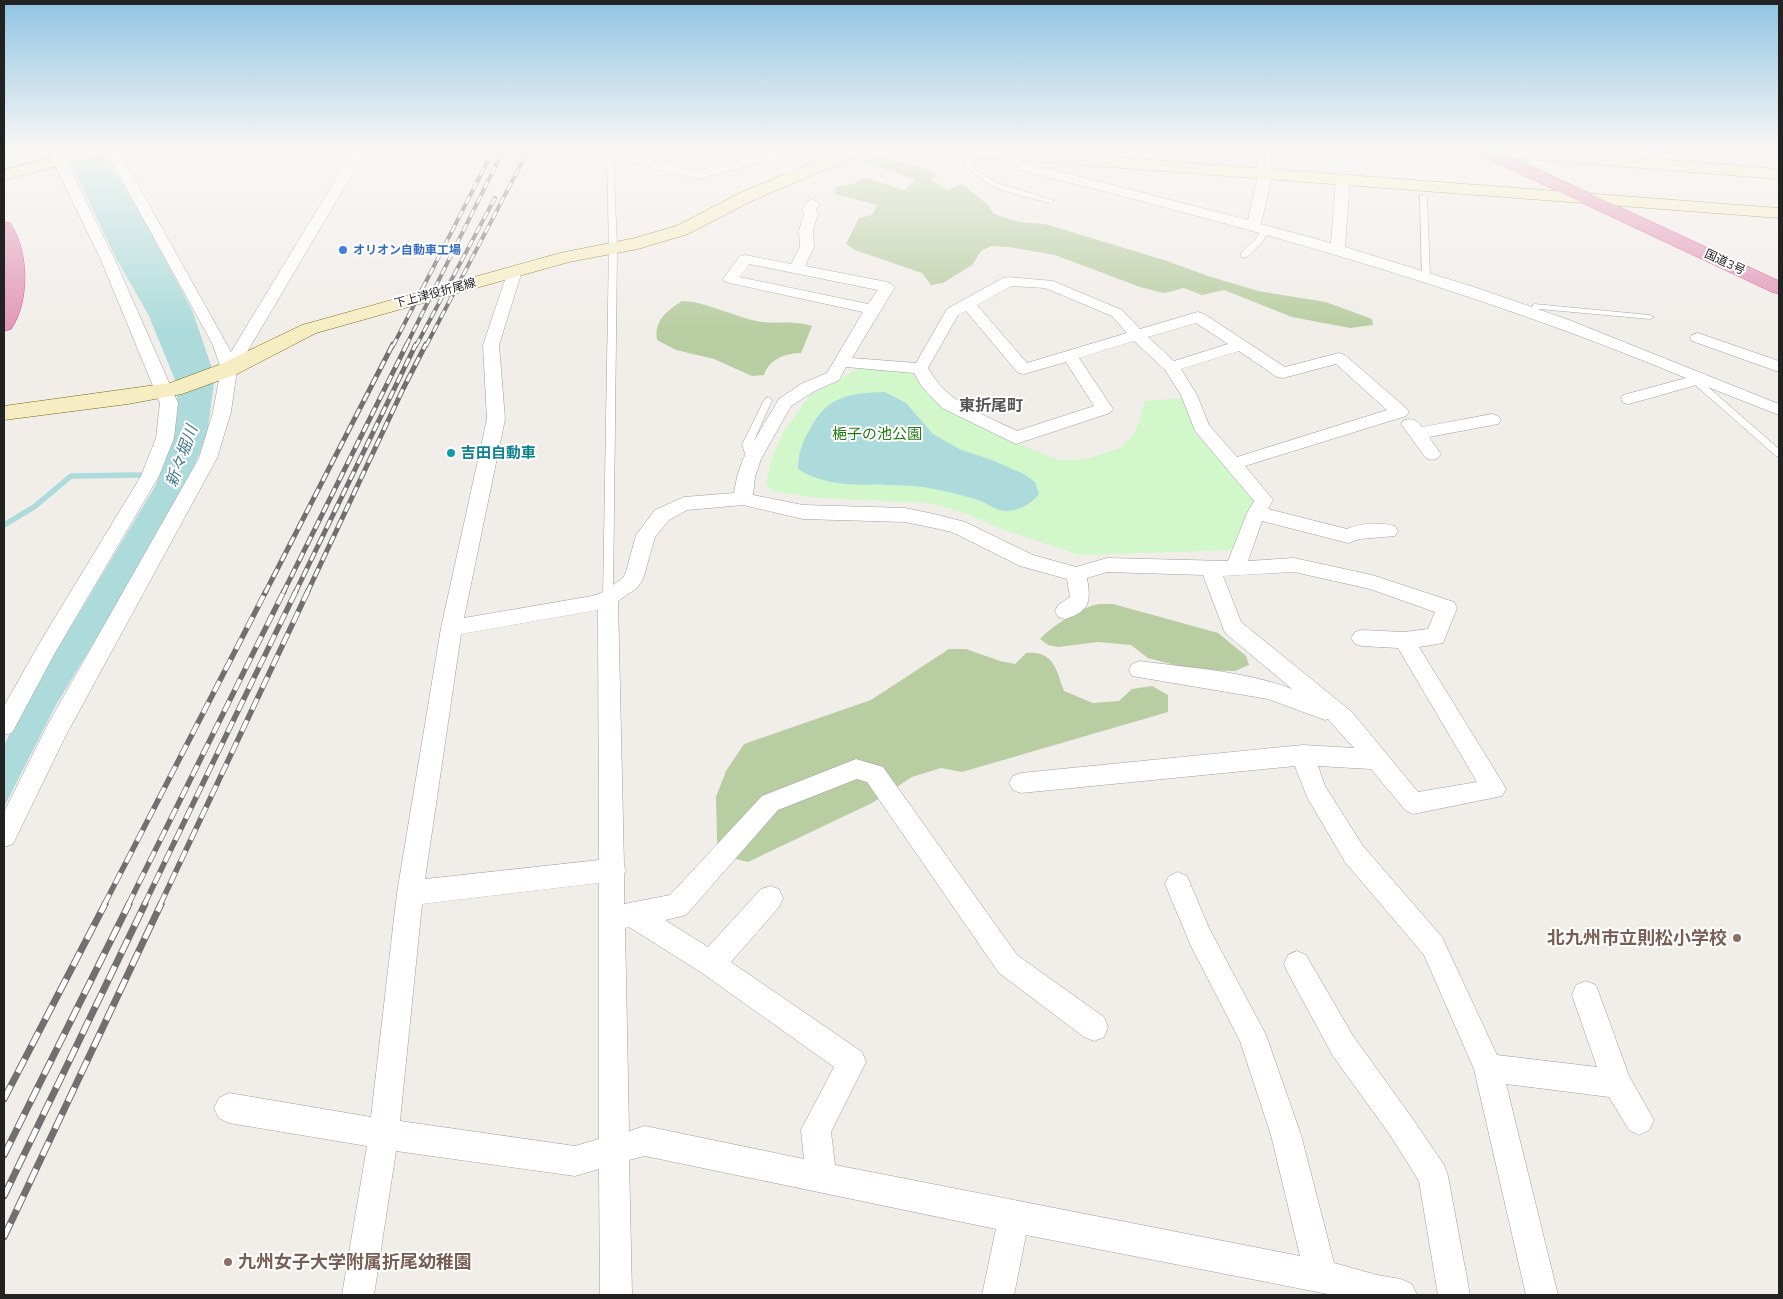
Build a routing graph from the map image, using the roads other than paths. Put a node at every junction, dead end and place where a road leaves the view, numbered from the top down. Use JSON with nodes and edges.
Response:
{"nodes":[{"id":1,"x":85,"y":210,"type":"edge"},
{"id":2,"x":145,"y":210,"type":"edge"},
{"id":3,"x":325,"y":210,"type":"edge"},
{"id":4,"x":612,"y":210,"type":"edge"},
{"id":5,"x":722,"y":210,"type":"edge"},
{"id":6,"x":809,"y":210,"type":"edge"},
{"id":7,"x":1191,"y":210,"type":"edge"},
{"id":8,"x":1262,"y":210,"type":"edge"},
{"id":9,"x":1341,"y":210,"type":"edge"},
{"id":10,"x":1423,"y":210,"type":"edge"},
{"id":11,"x":1611,"y":210,"type":"edge"},
{"id":12,"x":1634,"y":210,"type":"edge"},
{"id":13,"x":1736,"y":210,"type":"edge"},
{"id":14,"x":1779,"y":213,"type":"edge"},
{"id":15,"x":4,"y":227,"type":"edge"},
{"id":16,"x":1261,"y":227,"type":"junction"},
{"id":17,"x":613,"y":248,"type":"junction"},
{"id":18,"x":1338,"y":250,"type":"junction"},
{"id":19,"x":1244,"y":254,"type":"dead end"},
{"id":20,"x":796,"y":268,"type":"junction"},
{"id":21,"x":515,"y":271,"type":"junction"},
{"id":22,"x":1426,"y":277,"type":"junction"},
{"id":23,"x":1779,"y":283,"type":"edge"},
{"id":24,"x":968,"y":304,"type":"junction"},
{"id":25,"x":872,"y":309,"type":"junction"},
{"id":26,"x":1532,"y":312,"type":"junction"},
{"id":27,"x":1650,"y":317,"type":"dead end"},
{"id":28,"x":4,"y":325,"type":"edge"},
{"id":29,"x":1137,"y":335,"type":"junction"},
{"id":30,"x":1698,"y":338,"type":"dead end"},
{"id":31,"x":1239,"y":346,"type":"junction"},
{"id":32,"x":1070,"y":356,"type":"junction"},
{"id":33,"x":840,"y":362,"type":"junction"},
{"id":34,"x":1171,"y":367,"type":"junction"},
{"id":35,"x":1779,"y":367,"type":"edge"},
{"id":36,"x":920,"y":368,"type":"junction"},
{"id":37,"x":229,"y":369,"type":"junction"},
{"id":38,"x":1690,"y":377,"type":"junction"},
{"id":39,"x":169,"y":390,"type":"junction"},
{"id":40,"x":1629,"y":399,"type":"dead end"},
{"id":41,"x":768,"y":400,"type":"dead end"},
{"id":42,"x":1779,"y":410,"type":"edge"},
{"id":43,"x":1400,"y":412,"type":"junction"},
{"id":44,"x":4,"y":413,"type":"edge"},
{"id":45,"x":1492,"y":420,"type":"dead end"},
{"id":46,"x":1418,"y":434,"type":"junction"},
{"id":47,"x":1432,"y":454,"type":"dead end"},
{"id":48,"x":1779,"y":454,"type":"edge"},
{"id":49,"x":752,"y":459,"type":"junction"},
{"id":50,"x":1234,"y":464,"type":"junction"},
{"id":51,"x":743,"y":499,"type":"junction"},
{"id":52,"x":1256,"y":514,"type":"junction"},
{"id":53,"x":1388,"y":532,"type":"dead end"},
{"id":54,"x":1210,"y":568,"type":"junction"},
{"id":55,"x":1235,"y":569,"type":"junction"},
{"id":56,"x":1076,"y":574,"type":"junction"},
{"id":57,"x":608,"y":598,"type":"junction"},
{"id":58,"x":1065,"y":611,"type":"dead end"},
{"id":59,"x":451,"y":628,"type":"junction"},
{"id":60,"x":1362,"y":638,"type":"dead end"},
{"id":61,"x":1404,"y":640,"type":"junction"},
{"id":62,"x":1140,"y":670,"type":"dead end"},
{"id":63,"x":1344,"y":719,"type":"junction"},
{"id":64,"x":4,"y":726,"type":"edge"},
{"id":65,"x":1303,"y":755,"type":"junction"},
{"id":66,"x":1377,"y":759,"type":"junction"},
{"id":67,"x":1021,"y":783,"type":"dead end"},
{"id":68,"x":4,"y":836,"type":"edge"},
{"id":69,"x":613,"y":870,"type":"junction"},
{"id":70,"x":1178,"y":884,"type":"dead end"},
{"id":71,"x":410,"y":893,"type":"junction"},
{"id":72,"x":770,"y":898,"type":"dead end"},
{"id":73,"x":623,"y":917,"type":"junction"},
{"id":74,"x":711,"y":964,"type":"junction"},
{"id":75,"x":1297,"y":964,"type":"dead end"},
{"id":76,"x":1586,"y":995,"type":"dead end"},
{"id":77,"x":1094,"y":1027,"type":"dead end"},
{"id":78,"x":1488,"y":1068,"type":"junction"},
{"id":79,"x":1617,"y":1084,"type":"junction"},
{"id":80,"x":228,"y":1108,"type":"dead end"},
{"id":81,"x":1639,"y":1120,"type":"dead end"},
{"id":82,"x":384,"y":1134,"type":"junction"},
{"id":83,"x":613,"y":1151,"type":"junction"},
{"id":84,"x":821,"y":1176,"type":"junction"},
{"id":85,"x":1014,"y":1217,"type":"junction"},
{"id":86,"x":1320,"y":1276,"type":"junction"},
{"id":87,"x":1386,"y":1294,"type":"edge"},
{"id":88,"x":358,"y":1295,"type":"edge"},
{"id":89,"x":616,"y":1295,"type":"edge"},
{"id":90,"x":998,"y":1295,"type":"edge"},
{"id":91,"x":1454,"y":1295,"type":"edge"},
{"id":92,"x":1542,"y":1295,"type":"edge"}],
"edges":[{"from":1,"to":39,"type":"street"},
{"from":2,"to":37,"type":"street"},
{"from":3,"to":37,"type":"street"},
{"from":4,"to":17,"type":"lane"},
{"from":5,"to":17,"type":"main road","name":"下上津役折尾線"},
{"from":6,"to":20,"type":"street"},
{"from":7,"to":16,"type":"street"},
{"from":8,"to":16,"type":"street"},
{"from":9,"to":18,"type":"street"},
{"from":10,"to":22,"type":"lane"},
{"from":11,"to":23,"type":"highway","name":"国道3号"},
{"from":12,"to":23,"type":"highway","name":"国道3号"},
{"from":13,"to":14,"type":"main road"},
{"from":15,"to":28,"type":"highway"},
{"from":16,"to":18,"type":"street"},
{"from":16,"to":19,"type":"lane"},
{"from":17,"to":21,"type":"main road","name":"下上津役折尾線"},
{"from":17,"to":57,"type":"lane"},
{"from":18,"to":22,"type":"street"},
{"from":20,"to":25,"type":"street"},
{"from":20,"to":25,"type":"street"},
{"from":21,"to":37,"type":"main road","name":"下上津役折尾線"},
{"from":21,"to":59,"type":"street"},
{"from":22,"to":26,"type":"street"},
{"from":24,"to":29,"type":"street"},
{"from":24,"to":32,"type":"street"},
{"from":24,"to":36,"type":"street"},
{"from":25,"to":33,"type":"street"},
{"from":26,"to":27,"type":"lane"},
{"from":26,"to":38,"type":"street"},
{"from":29,"to":31,"type":"street"},
{"from":29,"to":32,"type":"street"},
{"from":29,"to":34,"type":"street"},
{"from":30,"to":35,"type":"street"},
{"from":31,"to":34,"type":"street"},
{"from":31,"to":43,"type":"street"},
{"from":32,"to":36,"type":"street"},
{"from":33,"to":36,"type":"street"},
{"from":33,"to":49,"type":"street"},
{"from":34,"to":50,"type":"street"},
{"from":37,"to":39,"type":"main road","name":"下上津役折尾線"},
{"from":37,"to":68,"type":"street"},
{"from":38,"to":40,"type":"street"},
{"from":38,"to":42,"type":"street"},
{"from":38,"to":48,"type":"lane"},
{"from":39,"to":44,"type":"main road","name":"下上津役折尾線"},
{"from":39,"to":64,"type":"street"},
{"from":41,"to":49,"type":"lane"},
{"from":43,"to":46,"type":"street"},
{"from":43,"to":50,"type":"street"},
{"from":45,"to":46,"type":"street"},
{"from":46,"to":47,"type":"street"},
{"from":49,"to":51,"type":"street"},
{"from":50,"to":52,"type":"street"},
{"from":51,"to":56,"type":"street"},
{"from":51,"to":57,"type":"street"},
{"from":52,"to":53,"type":"street"},
{"from":52,"to":55,"type":"street"},
{"from":54,"to":55,"type":"street"},
{"from":54,"to":56,"type":"street"},
{"from":54,"to":63,"type":"street"},
{"from":55,"to":61,"type":"street"},
{"from":56,"to":58,"type":"street"},
{"from":57,"to":59,"type":"street"},
{"from":57,"to":69,"type":"street"},
{"from":59,"to":71,"type":"street"},
{"from":60,"to":61,"type":"street"},
{"from":61,"to":66,"type":"street"},
{"from":62,"to":63,"type":"street"},
{"from":63,"to":66,"type":"street"},
{"from":65,"to":66,"type":"street"},
{"from":65,"to":67,"type":"street"},
{"from":65,"to":78,"type":"street"},
{"from":69,"to":71,"type":"street"},
{"from":69,"to":73,"type":"street"},
{"from":70,"to":86,"type":"street"},
{"from":71,"to":82,"type":"street"},
{"from":72,"to":74,"type":"street"},
{"from":73,"to":74,"type":"street"},
{"from":73,"to":77,"type":"street"},
{"from":73,"to":83,"type":"street"},
{"from":74,"to":84,"type":"street"},
{"from":75,"to":91,"type":"street"},
{"from":76,"to":79,"type":"street"},
{"from":78,"to":79,"type":"street"},
{"from":78,"to":92,"type":"street"},
{"from":79,"to":81,"type":"street"},
{"from":80,"to":82,"type":"street"},
{"from":82,"to":83,"type":"street"},
{"from":82,"to":88,"type":"street"},
{"from":83,"to":84,"type":"street"},
{"from":83,"to":89,"type":"street"},
{"from":84,"to":85,"type":"street"},
{"from":85,"to":86,"type":"street"},
{"from":85,"to":90,"type":"street"},
{"from":86,"to":87,"type":"street"}]}
